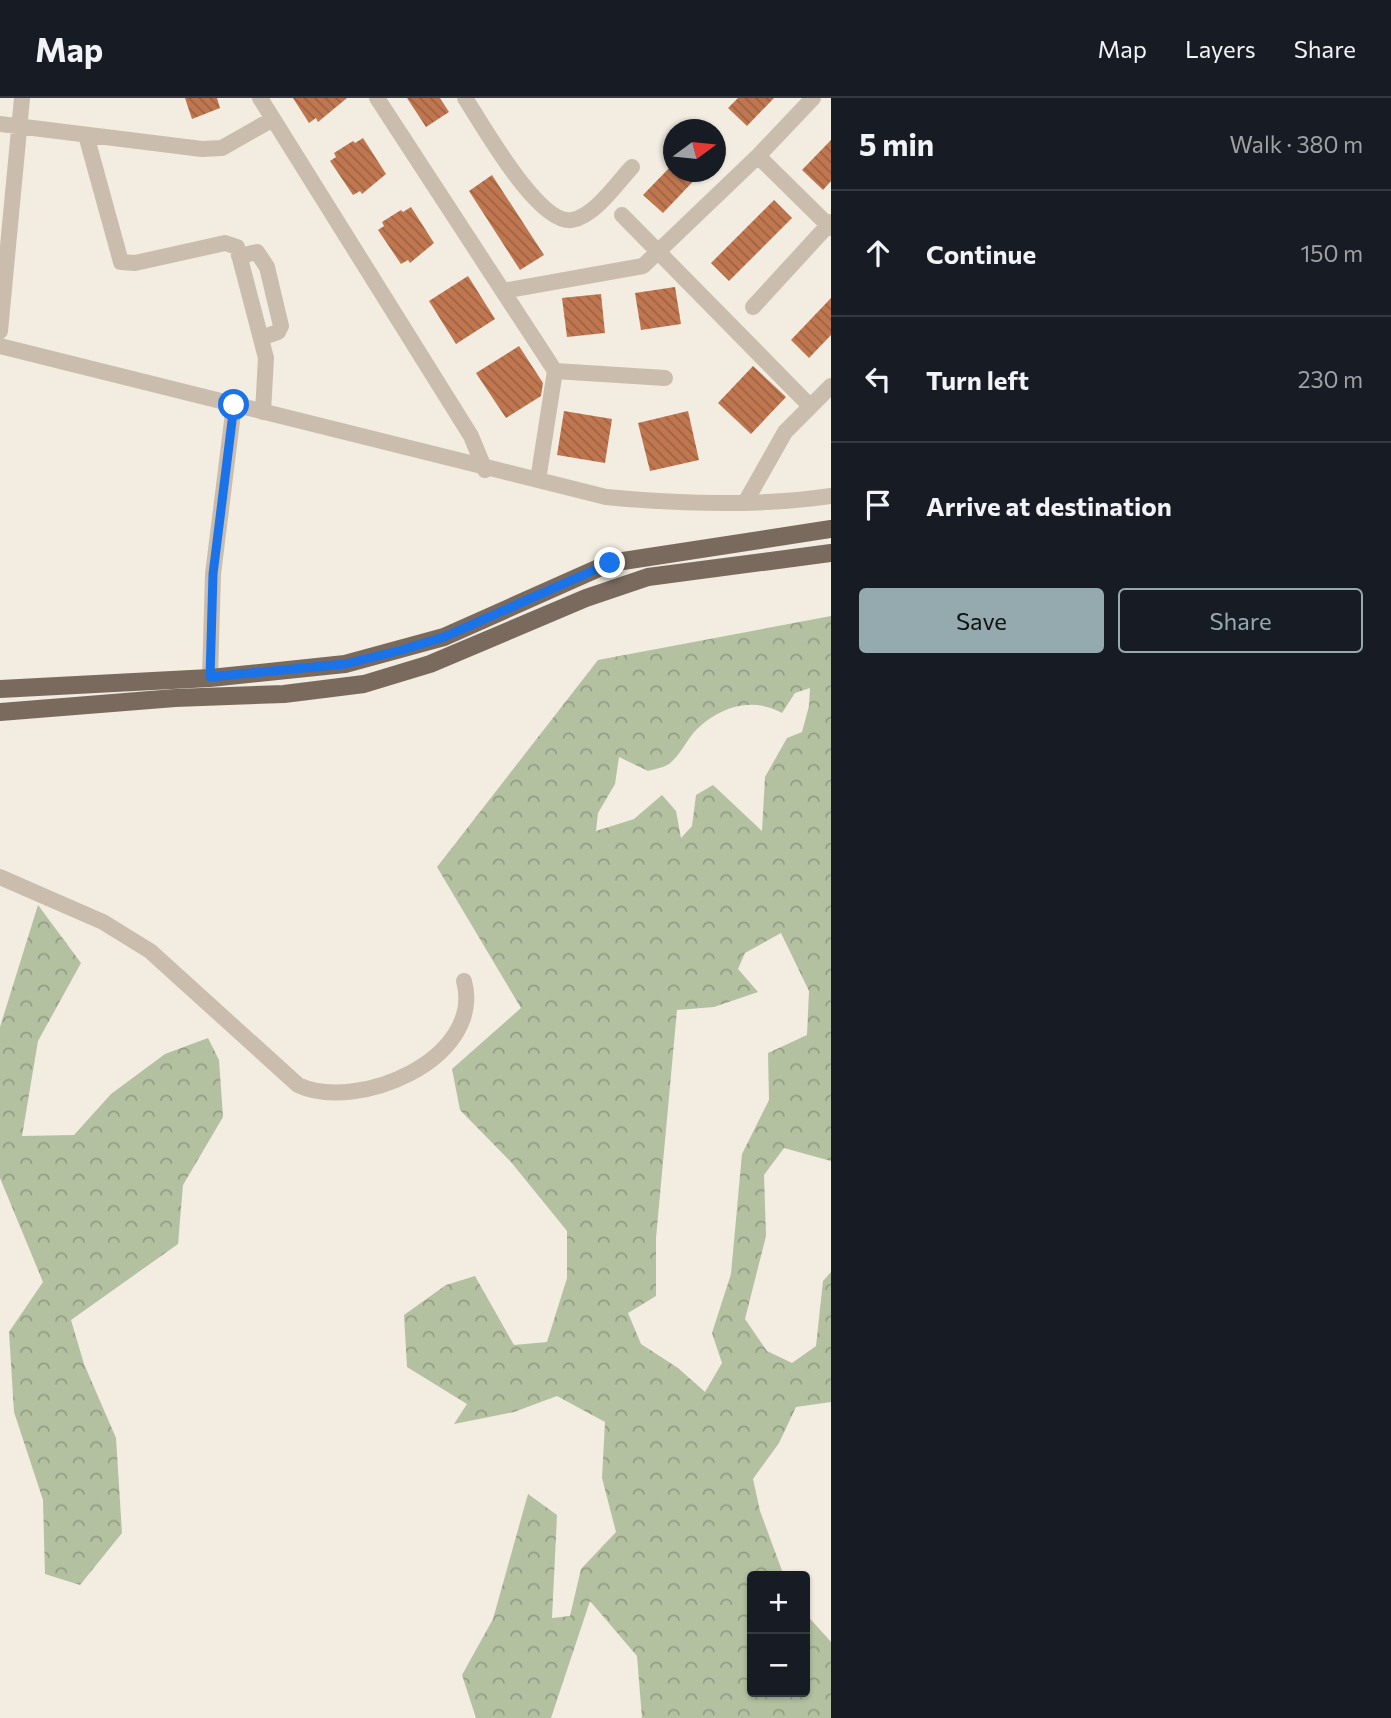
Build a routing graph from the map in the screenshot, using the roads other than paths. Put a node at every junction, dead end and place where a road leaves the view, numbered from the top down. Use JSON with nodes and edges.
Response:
{"nodes":[{"id":1,"x":22,"y":98,"type":"edge"},
{"id":2,"x":260,"y":98,"type":"edge"},
{"id":3,"x":377,"y":98,"type":"edge"},
{"id":4,"x":465,"y":98,"type":"edge"},
{"id":5,"x":813,"y":98,"type":"edge"},
{"id":6,"x":273,"y":118,"type":"junction"},
{"id":7,"x":0,"y":124,"type":"edge"},
{"id":8,"x":18,"y":126,"type":"junction"},
{"id":9,"x":86,"y":135,"type":"junction"},
{"id":10,"x":758,"y":156,"type":"junction"},
{"id":11,"x":632,"y":167,"type":"dead end"},
{"id":12,"x":622,"y":215,"type":"dead end"},
{"id":13,"x":830,"y":225,"type":"edge"},
{"id":14,"x":660,"y":253,"type":"junction"},
{"id":15,"x":239,"y":256,"type":"junction"},
{"id":16,"x":503,"y":291,"type":"junction"},
{"id":17,"x":753,"y":307,"type":"dead end"},
{"id":18,"x":0,"y":331,"type":"edge"},
{"id":19,"x":261,"y":338,"type":"junction"},
{"id":20,"x":0,"y":346,"type":"edge"},
{"id":21,"x":555,"y":371,"type":"junction"},
{"id":22,"x":665,"y":378,"type":"dead end"},
{"id":23,"x":831,"y":386,"type":"edge"},
{"id":24,"x":234,"y":405,"type":"junction"},
{"id":25,"x":810,"y":406,"type":"junction"},
{"id":26,"x":263,"y":412,"type":"junction"},
{"id":27,"x":485,"y":470,"type":"junction"},
{"id":28,"x":538,"y":480,"type":"junction"},
{"id":29,"x":831,"y":496,"type":"edge"},
{"id":30,"x":746,"y":501,"type":"junction"},
{"id":31,"x":831,"y":529,"type":"edge"},
{"id":32,"x":831,"y":552,"type":"edge"},
{"id":33,"x":210,"y":677,"type":"junction"},
{"id":34,"x":0,"y":689,"type":"edge"},
{"id":35,"x":0,"y":712,"type":"edge"},
{"id":36,"x":0,"y":877,"type":"edge"},
{"id":37,"x":464,"y":981,"type":"dead end"}],
"edges":[{"from":1,"to":8,"type":"street"},
{"from":2,"to":6,"type":"street"},
{"from":3,"to":16,"type":"street"},
{"from":4,"to":11,"type":"street"},
{"from":5,"to":10,"type":"street"},
{"from":6,"to":9,"type":"street"},
{"from":6,"to":27,"type":"street"},
{"from":7,"to":8,"type":"street"},
{"from":8,"to":9,"type":"street"},
{"from":8,"to":18,"type":"street"},
{"from":9,"to":15,"type":"street"},
{"from":10,"to":13,"type":"street"},
{"from":10,"to":14,"type":"street"},
{"from":12,"to":14,"type":"street"},
{"from":13,"to":17,"type":"street"},
{"from":14,"to":16,"type":"street"},
{"from":14,"to":25,"type":"street"},
{"from":15,"to":19,"type":"street"},
{"from":15,"to":19,"type":"street"},
{"from":16,"to":21,"type":"street"},
{"from":19,"to":26,"type":"street"},
{"from":20,"to":24,"type":"street"},
{"from":21,"to":22,"type":"street"},
{"from":21,"to":28,"type":"street"},
{"from":23,"to":25,"type":"street"},
{"from":24,"to":26,"type":"street"},
{"from":24,"to":33,"type":"street"},
{"from":25,"to":30,"type":"street"},
{"from":26,"to":27,"type":"street"},
{"from":27,"to":28,"type":"street"},
{"from":28,"to":30,"type":"street"},
{"from":29,"to":30,"type":"street"},
{"from":31,"to":33,"type":"main road"},
{"from":32,"to":35,"type":"main road"},
{"from":33,"to":34,"type":"main road"},
{"from":36,"to":37,"type":"street"}]}
